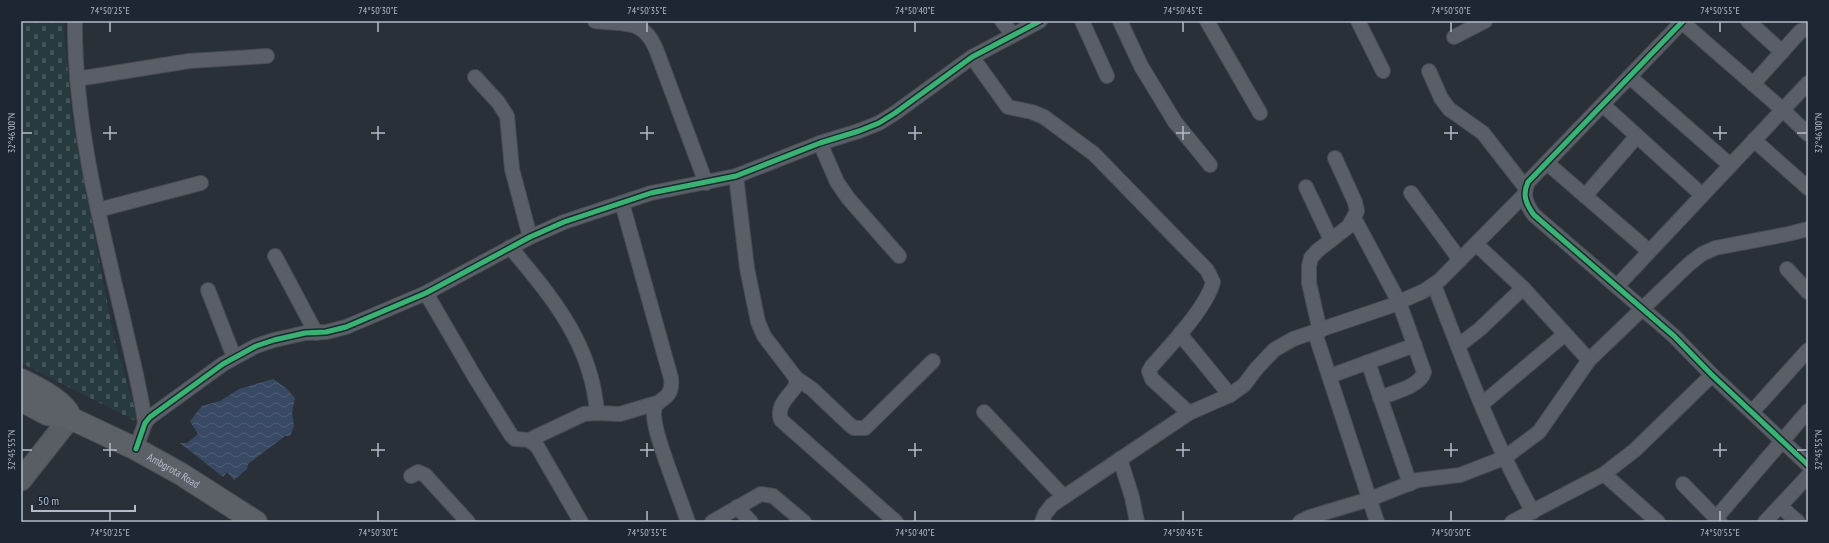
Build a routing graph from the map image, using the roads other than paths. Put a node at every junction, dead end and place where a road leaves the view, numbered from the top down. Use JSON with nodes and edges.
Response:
{"nodes":[{"id":1,"x":75,"y":21,"type":"edge"},
{"id":2,"x":595,"y":21,"type":"edge"},
{"id":3,"x":1002,"y":21,"type":"edge"},
{"id":4,"x":1040,"y":21,"type":"edge"},
{"id":5,"x":1082,"y":21,"type":"edge"},
{"id":6,"x":1120,"y":21,"type":"edge"},
{"id":7,"x":1207,"y":21,"type":"edge"},
{"id":8,"x":1358,"y":21,"type":"edge"},
{"id":9,"x":1485,"y":21,"type":"edge"},
{"id":10,"x":1683,"y":21,"type":"edge"},
{"id":11,"x":1748,"y":21,"type":"edge"},
{"id":12,"x":1808,"y":29,"type":"edge"},
{"id":13,"x":1013,"y":35,"type":"junction"},
{"id":14,"x":1454,"y":37,"type":"dead end"},
{"id":15,"x":1782,"y":52,"type":"junction"},
{"id":16,"x":267,"y":56,"type":"dead end"},
{"id":17,"x":972,"y":57,"type":"junction"},
{"id":18,"x":1383,"y":71,"type":"dead end"},
{"id":19,"x":1429,"y":71,"type":"dead end"},
{"id":20,"x":1108,"y":76,"type":"dead end"},
{"id":21,"x":475,"y":77,"type":"dead end"},
{"id":22,"x":1630,"y":77,"type":"junction"},
{"id":23,"x":77,"y":79,"type":"junction"},
{"id":24,"x":1808,"y":83,"type":"edge"},
{"id":25,"x":1754,"y":84,"type":"junction"},
{"id":26,"x":1603,"y":105,"type":"junction"},
{"id":27,"x":1783,"y":110,"type":"junction"},
{"id":28,"x":1260,"y":113,"type":"dead end"},
{"id":29,"x":1808,"y":134,"type":"edge"},
{"id":30,"x":1637,"y":136,"type":"junction"},
{"id":31,"x":1754,"y":140,"type":"junction"},
{"id":32,"x":820,"y":143,"type":"junction"},
{"id":33,"x":1335,"y":158,"type":"dead end"},
{"id":34,"x":1547,"y":163,"type":"junction"},
{"id":35,"x":1210,"y":165,"type":"dead end"},
{"id":36,"x":1730,"y":165,"type":"junction"},
{"id":37,"x":736,"y":176,"type":"junction"},
{"id":38,"x":200,"y":183,"type":"dead end"},
{"id":39,"x":706,"y":183,"type":"junction"},
{"id":40,"x":1306,"y":187,"type":"dead end"},
{"id":41,"x":1808,"y":188,"type":"edge"},
{"id":42,"x":1525,"y":191,"type":"junction"},
{"id":43,"x":1412,"y":193,"type":"dead end"},
{"id":44,"x":1702,"y":195,"type":"junction"},
{"id":45,"x":1585,"y":196,"type":"junction"},
{"id":46,"x":622,"y":203,"type":"junction"},
{"id":47,"x":98,"y":210,"type":"junction"},
{"id":48,"x":1354,"y":218,"type":"junction"},
{"id":49,"x":1808,"y":229,"type":"edge"},
{"id":50,"x":530,"y":237,"type":"junction"},
{"id":51,"x":1331,"y":240,"type":"junction"},
{"id":52,"x":1476,"y":244,"type":"junction"},
{"id":53,"x":510,"y":247,"type":"junction"},
{"id":54,"x":1649,"y":251,"type":"junction"},
{"id":55,"x":275,"y":256,"type":"dead end"},
{"id":56,"x":899,"y":256,"type":"dead end"},
{"id":57,"x":1460,"y":260,"type":"junction"},
{"id":58,"x":1787,"y":269,"type":"dead end"},
{"id":59,"x":1434,"y":284,"type":"junction"},
{"id":60,"x":1617,"y":286,"type":"junction"},
{"id":61,"x":1523,"y":288,"type":"junction"},
{"id":62,"x":208,"y":290,"type":"dead end"},
{"id":63,"x":1808,"y":292,"type":"edge"},
{"id":64,"x":426,"y":293,"type":"junction"},
{"id":65,"x":1399,"y":302,"type":"junction"},
{"id":66,"x":1644,"y":308,"type":"junction"},
{"id":67,"x":1318,"y":332,"type":"junction"},
{"id":68,"x":316,"y":333,"type":"junction"},
{"id":69,"x":1180,"y":334,"type":"junction"},
{"id":70,"x":1565,"y":334,"type":"junction"},
{"id":71,"x":1415,"y":345,"type":"junction"},
{"id":72,"x":1458,"y":346,"type":"junction"},
{"id":73,"x":1808,"y":350,"type":"edge"},
{"id":74,"x":234,"y":357,"type":"junction"},
{"id":75,"x":1589,"y":360,"type":"junction"},
{"id":76,"x":933,"y":361,"type":"dead end"},
{"id":77,"x":1368,"y":362,"type":"junction"},
{"id":78,"x":1712,"y":375,"type":"junction"},
{"id":79,"x":1330,"y":376,"type":"junction"},
{"id":80,"x":796,"y":378,"type":"junction"},
{"id":81,"x":21,"y":380,"type":"edge"},
{"id":82,"x":1230,"y":395,"type":"junction"},
{"id":83,"x":1380,"y":398,"type":"junction"},
{"id":84,"x":21,"y":400,"type":"edge"},
{"id":85,"x":657,"y":403,"type":"junction"},
{"id":86,"x":1482,"y":404,"type":"junction"},
{"id":87,"x":1808,"y":411,"type":"edge"},
{"id":88,"x":597,"y":412,"type":"junction"},
{"id":89,"x":984,"y":412,"type":"dead end"},
{"id":90,"x":1752,"y":412,"type":"junction"},
{"id":91,"x":1189,"y":414,"type":"junction"},
{"id":92,"x":70,"y":418,"type":"junction"},
{"id":93,"x":146,"y":423,"type":"junction"},
{"id":94,"x":529,"y":440,"type":"junction"},
{"id":95,"x":1782,"y":441,"type":"junction"},
{"id":96,"x":136,"y":449,"type":"junction"},
{"id":97,"x":1504,"y":458,"type":"junction"},
{"id":98,"x":1120,"y":459,"type":"junction"},
{"id":99,"x":1808,"y":465,"type":"edge"},
{"id":100,"x":1604,"y":474,"type":"junction"},
{"id":101,"x":411,"y":476,"type":"dead end"},
{"id":102,"x":1808,"y":476,"type":"edge"},
{"id":103,"x":21,"y":480,"type":"edge"},
{"id":104,"x":1410,"y":484,"type":"junction"},
{"id":105,"x":1683,"y":484,"type":"dead end"},
{"id":106,"x":1064,"y":497,"type":"junction"},
{"id":107,"x":1370,"y":499,"type":"junction"},
{"id":108,"x":1780,"y":506,"type":"junction"},
{"id":109,"x":737,"y":507,"type":"junction"},
{"id":110,"x":1533,"y":512,"type":"junction"},
{"id":111,"x":1718,"y":520,"type":"edge"},
{"id":112,"x":256,"y":522,"type":"edge"},
{"id":113,"x":468,"y":522,"type":"edge"},
{"id":114,"x":582,"y":522,"type":"edge"},
{"id":115,"x":688,"y":522,"type":"edge"},
{"id":116,"x":712,"y":522,"type":"edge"},
{"id":117,"x":751,"y":522,"type":"edge"},
{"id":118,"x":804,"y":522,"type":"edge"},
{"id":119,"x":896,"y":522,"type":"edge"},
{"id":120,"x":1042,"y":522,"type":"edge"},
{"id":121,"x":1137,"y":522,"type":"edge"},
{"id":122,"x":1300,"y":522,"type":"edge"},
{"id":123,"x":1377,"y":522,"type":"edge"},
{"id":124,"x":1512,"y":522,"type":"edge"},
{"id":125,"x":1658,"y":522,"type":"edge"},
{"id":126,"x":1765,"y":522,"type":"edge"},
{"id":127,"x":1798,"y":522,"type":"edge"}],
"edges":[{"from":1,"to":23,"type":"street"},
{"from":2,"to":39,"type":"street"},
{"from":3,"to":13,"type":"street"},
{"from":4,"to":13,"type":"street"},
{"from":5,"to":20,"type":"street"},
{"from":6,"to":35,"type":"street"},
{"from":7,"to":28,"type":"street"},
{"from":8,"to":18,"type":"street"},
{"from":9,"to":14,"type":"street"},
{"from":10,"to":22,"type":"street"},
{"from":10,"to":25,"type":"street"},
{"from":11,"to":15,"type":"street"},
{"from":12,"to":15,"type":"street"},
{"from":13,"to":17,"type":"street"},
{"from":15,"to":25,"type":"street"},
{"from":16,"to":23,"type":"street"},
{"from":17,"to":32,"type":"street"},
{"from":17,"to":69,"type":"street"},
{"from":19,"to":42,"type":"street"},
{"from":21,"to":50,"type":"street"},
{"from":22,"to":26,"type":"street"},
{"from":22,"to":36,"type":"street"},
{"from":23,"to":47,"type":"street"},
{"from":24,"to":27,"type":"street"},
{"from":25,"to":27,"type":"street"},
{"from":26,"to":30,"type":"street"},
{"from":26,"to":34,"type":"street"},
{"from":27,"to":29,"type":"street"},
{"from":27,"to":31,"type":"street"},
{"from":30,"to":44,"type":"street"},
{"from":30,"to":45,"type":"street"},
{"from":31,"to":36,"type":"street"},
{"from":31,"to":41,"type":"street"},
{"from":32,"to":37,"type":"street"},
{"from":32,"to":56,"type":"street"},
{"from":33,"to":48,"type":"street"},
{"from":34,"to":42,"type":"street"},
{"from":34,"to":45,"type":"street"},
{"from":36,"to":44,"type":"street"},
{"from":37,"to":39,"type":"street"},
{"from":37,"to":80,"type":"street"},
{"from":38,"to":47,"type":"street"},
{"from":39,"to":46,"type":"street"},
{"from":40,"to":51,"type":"street"},
{"from":42,"to":52,"type":"street"},
{"from":42,"to":60,"type":"street"},
{"from":43,"to":57,"type":"street"},
{"from":44,"to":54,"type":"street"},
{"from":45,"to":54,"type":"street"},
{"from":46,"to":50,"type":"street"},
{"from":46,"to":85,"type":"street"},
{"from":47,"to":93,"type":"street"},
{"from":48,"to":51,"type":"street"},
{"from":48,"to":65,"type":"street"},
{"from":49,"to":66,"type":"street"},
{"from":50,"to":53,"type":"street"},
{"from":51,"to":67,"type":"street"},
{"from":52,"to":57,"type":"street"},
{"from":52,"to":61,"type":"street"},
{"from":53,"to":64,"type":"street"},
{"from":53,"to":88,"type":"street"},
{"from":54,"to":60,"type":"street"},
{"from":55,"to":68,"type":"street"},
{"from":57,"to":59,"type":"street"},
{"from":58,"to":63,"type":"street"},
{"from":59,"to":65,"type":"street"},
{"from":59,"to":72,"type":"street"},
{"from":60,"to":66,"type":"street"},
{"from":61,"to":70,"type":"street"},
{"from":61,"to":72,"type":"street"},
{"from":62,"to":74,"type":"street"},
{"from":64,"to":68,"type":"street"},
{"from":64,"to":94,"type":"street"},
{"from":65,"to":67,"type":"street"},
{"from":65,"to":71,"type":"street"},
{"from":66,"to":75,"type":"street"},
{"from":66,"to":78,"type":"street"},
{"from":67,"to":79,"type":"street"},
{"from":67,"to":82,"type":"street"},
{"from":68,"to":74,"type":"street"},
{"from":69,"to":82,"type":"street"},
{"from":69,"to":91,"type":"street"},
{"from":70,"to":75,"type":"street"},
{"from":70,"to":86,"type":"street"},
{"from":71,"to":77,"type":"street"},
{"from":71,"to":83,"type":"street"},
{"from":72,"to":86,"type":"street"},
{"from":73,"to":90,"type":"street"},
{"from":74,"to":93,"type":"street"},
{"from":75,"to":97,"type":"street"},
{"from":76,"to":80,"type":"street"},
{"from":77,"to":79,"type":"street"},
{"from":77,"to":83,"type":"street"},
{"from":78,"to":90,"type":"street"},
{"from":78,"to":100,"type":"street"},
{"from":79,"to":107,"type":"street"},
{"from":80,"to":119,"type":"street"},
{"from":81,"to":92,"type":"main road"},
{"from":82,"to":91,"type":"street"},
{"from":83,"to":104,"type":"street"},
{"from":84,"to":92,"type":"main road","name":"Ambgrota Road"},
{"from":85,"to":88,"type":"street"},
{"from":85,"to":115,"type":"street"},
{"from":86,"to":97,"type":"street"},
{"from":87,"to":95,"type":"street"},
{"from":88,"to":94,"type":"street"},
{"from":89,"to":106,"type":"street"},
{"from":90,"to":95,"type":"street"},
{"from":91,"to":98,"type":"street"},
{"from":92,"to":96,"type":"main road","name":"Ambgrota Road"},
{"from":92,"to":103,"type":"main road"},
{"from":93,"to":96,"type":"street"},
{"from":94,"to":114,"type":"street"},
{"from":95,"to":99,"type":"street"},
{"from":95,"to":111,"type":"street"},
{"from":96,"to":112,"type":"main road","name":"Ambgrota Road"},
{"from":97,"to":104,"type":"street"},
{"from":97,"to":110,"type":"street"},
{"from":98,"to":106,"type":"street"},
{"from":98,"to":121,"type":"street"},
{"from":100,"to":110,"type":"street"},
{"from":100,"to":125,"type":"street"},
{"from":101,"to":113,"type":"street"},
{"from":102,"to":108,"type":"street"},
{"from":104,"to":107,"type":"street"},
{"from":105,"to":111,"type":"street"},
{"from":106,"to":120,"type":"street"},
{"from":107,"to":122,"type":"street"},
{"from":107,"to":123,"type":"street"},
{"from":108,"to":126,"type":"street"},
{"from":108,"to":127,"type":"street"},
{"from":109,"to":116,"type":"street"},
{"from":109,"to":117,"type":"street"},
{"from":109,"to":118,"type":"street"},
{"from":110,"to":124,"type":"street"}]}
